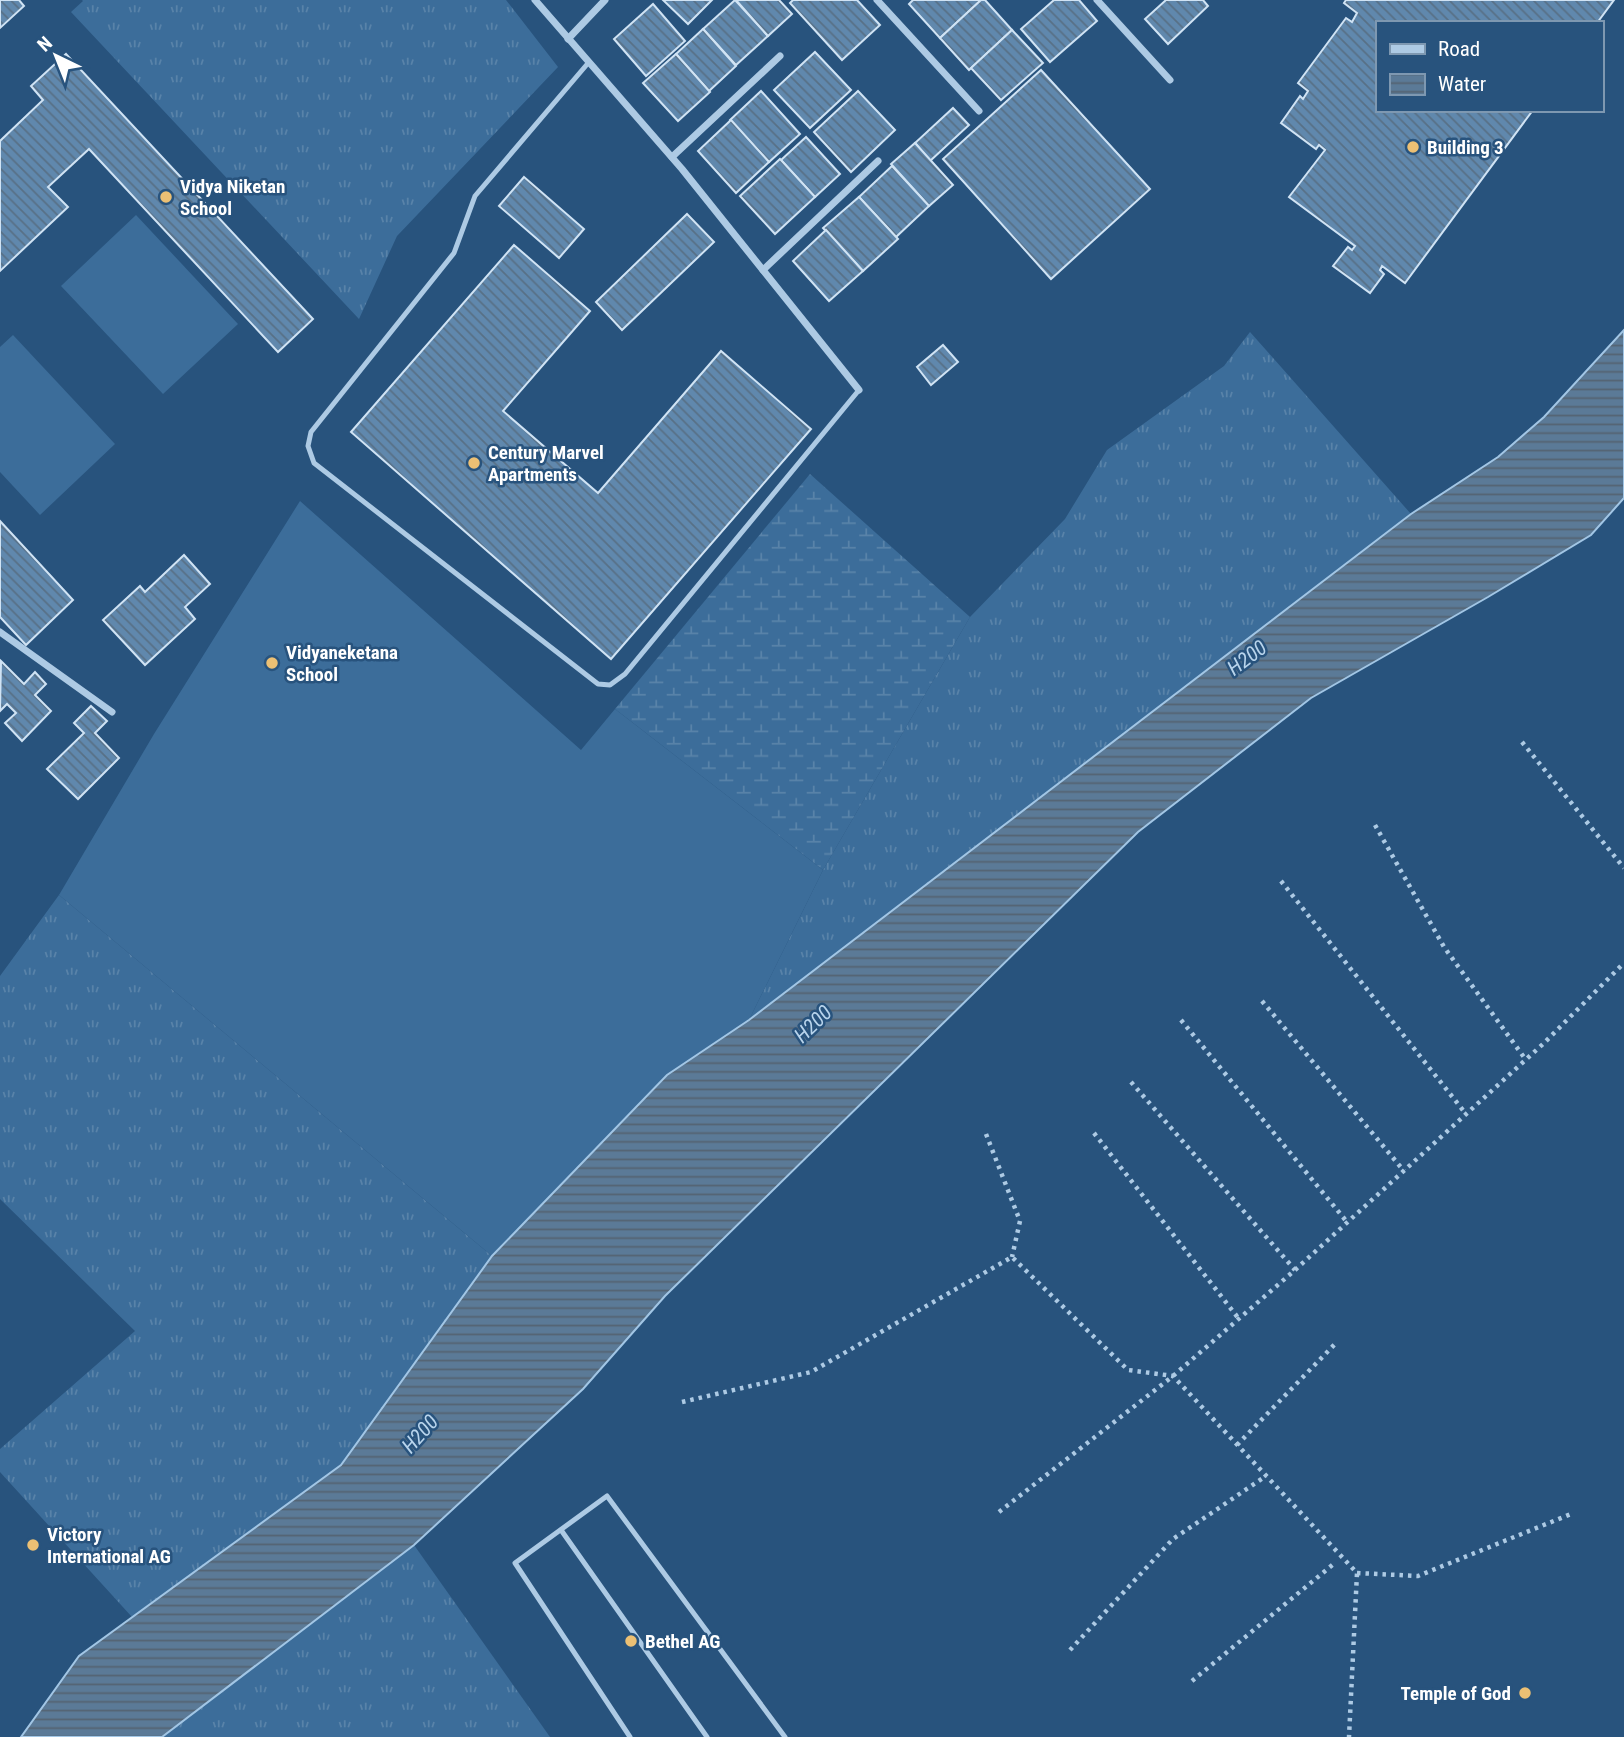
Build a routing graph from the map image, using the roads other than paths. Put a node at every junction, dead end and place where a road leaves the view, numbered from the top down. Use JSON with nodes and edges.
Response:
{"nodes":[{"id":1,"x":535,"y":0,"type":"edge"},
{"id":2,"x":606,"y":0,"type":"edge"},
{"id":3,"x":877,"y":0,"type":"edge"},
{"id":4,"x":1097,"y":0,"type":"edge"},
{"id":5,"x":568,"y":39,"type":"junction"},
{"id":6,"x":780,"y":56,"type":"dead end"},
{"id":7,"x":589,"y":62,"type":"junction"},
{"id":8,"x":1170,"y":80,"type":"dead end"},
{"id":9,"x":979,"y":110,"type":"dead end"},
{"id":10,"x":672,"y":157,"type":"junction"},
{"id":11,"x":878,"y":161,"type":"dead end"},
{"id":12,"x":762,"y":270,"type":"junction"},
{"id":13,"x":859,"y":390,"type":"joint"},
{"id":14,"x":0,"y":632,"type":"edge"},
{"id":15,"x":112,"y":712,"type":"dead end"},
{"id":16,"x":561,"y":1530,"type":"junction"},
{"id":17,"x":629,"y":1737,"type":"edge"},
{"id":18,"x":707,"y":1737,"type":"edge"},
{"id":19,"x":785,"y":1737,"type":"edge"}],
"edges":[{"from":1,"to":5,"type":"street"},
{"from":2,"to":5,"type":"street"},
{"from":3,"to":9,"type":"street"},
{"from":4,"to":8,"type":"street"},
{"from":5,"to":7,"type":"street"},
{"from":6,"to":10,"type":"street"},
{"from":7,"to":10,"type":"street"},
{"from":7,"to":13,"type":"lane"},
{"from":10,"to":12,"type":"street"},
{"from":11,"to":12,"type":"street"},
{"from":12,"to":13,"type":"street"},
{"from":14,"to":15,"type":"street"},
{"from":16,"to":17,"type":"lane"},
{"from":16,"to":18,"type":"lane"},
{"from":16,"to":19,"type":"lane"}]}
